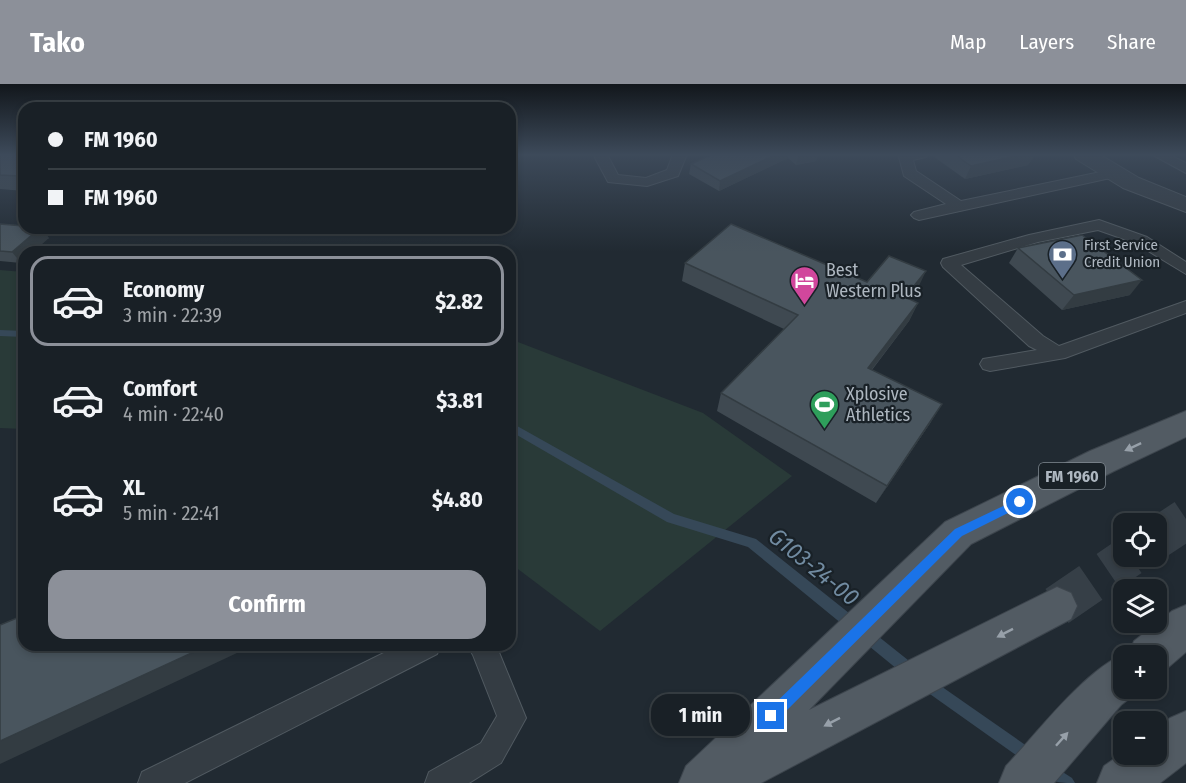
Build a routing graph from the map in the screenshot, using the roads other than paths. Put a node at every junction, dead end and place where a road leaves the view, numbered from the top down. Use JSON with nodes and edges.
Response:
{"nodes":[{"id":1,"x":930,"y":187,"type":"edge"},
{"id":2,"x":1073,"y":187,"type":"edge"},
{"id":3,"x":1133,"y":187,"type":"edge"},
{"id":4,"x":1143,"y":187,"type":"edge"},
{"id":5,"x":1186,"y":205,"type":"edge"},
{"id":6,"x":959,"y":206,"type":"junction"},
{"id":7,"x":919,"y":215,"type":"dead end"},
{"id":8,"x":1186,"y":227,"type":"edge"},
{"id":9,"x":1186,"y":269,"type":"edge"},
{"id":10,"x":1186,"y":308,"type":"edge"},
{"id":11,"x":1058,"y":353,"type":"junction"},
{"id":12,"x":990,"y":364,"type":"dead end"},
{"id":13,"x":1186,"y":423,"type":"edge"},
{"id":14,"x":1057,"y":606,"type":"tunnel mouth"},
{"id":15,"x":1186,"y":626,"type":"edge"},
{"id":16,"x":1163,"y":645,"type":"edge"},
{"id":17,"x":416,"y":651,"type":"edge"},
{"id":18,"x":485,"y":651,"type":"edge"},
{"id":19,"x":1113,"y":685,"type":"edge"},
{"id":20,"x":1185,"y":734,"type":"edge"},
{"id":21,"x":153,"y":783,"type":"edge"},
{"id":22,"x":440,"y":783,"type":"edge"},
{"id":23,"x":703,"y":783,"type":"edge"},
{"id":24,"x":713,"y":783,"type":"edge"},
{"id":25,"x":1023,"y":783,"type":"edge"},
{"id":26,"x":1121,"y":783,"type":"edge"}],
"edges":[{"from":1,"to":6,"type":"lane"},
{"from":2,"to":6,"type":"lane"},
{"from":3,"to":8,"type":"street"},
{"from":4,"to":5,"type":"street"},
{"from":6,"to":7,"type":"lane"},
{"from":9,"to":11,"type":"lane"},
{"from":10,"to":11,"type":"lane"},
{"from":11,"to":12,"type":"lane"},
{"from":13,"to":23,"type":"main road","name":"FM 1960","number":"FM 1960","one_way":true},
{"from":14,"to":24,"type":"main road","one_way":true},
{"from":15,"to":16,"type":"main road"},
{"from":17,"to":21,"type":"lane"},
{"from":18,"to":22,"type":"lane"},
{"from":25,"to":19,"type":"main road","one_way":true},
{"from":20,"to":26,"type":"main road"}]}
